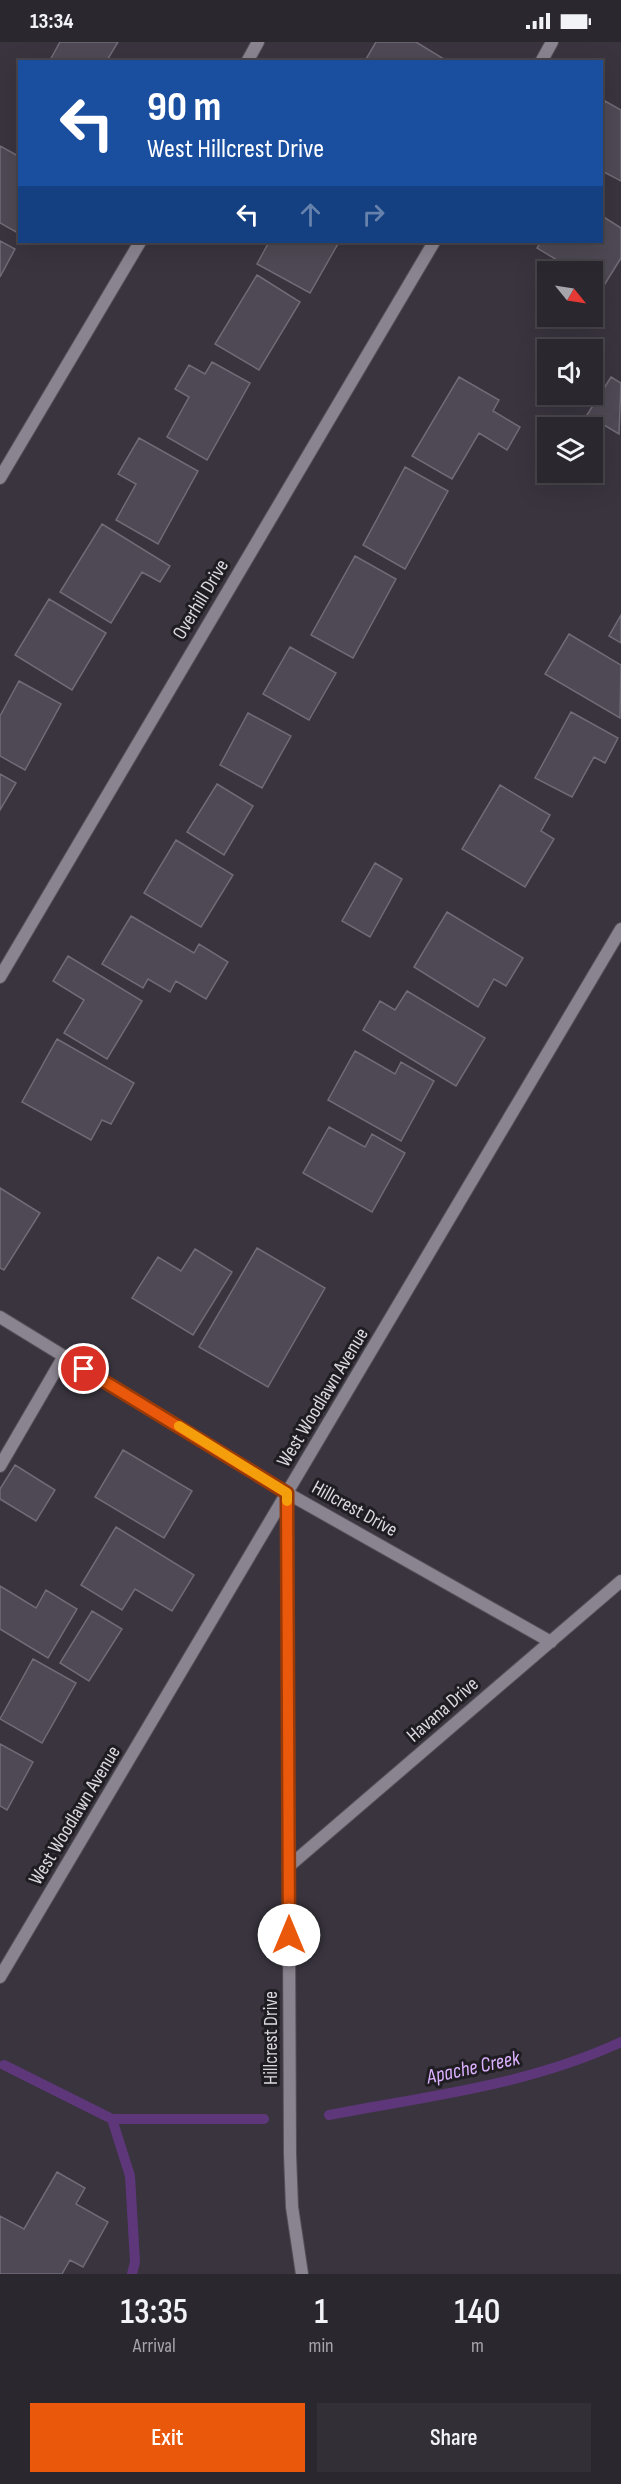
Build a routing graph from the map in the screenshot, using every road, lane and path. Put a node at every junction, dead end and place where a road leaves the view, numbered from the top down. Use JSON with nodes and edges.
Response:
{"nodes":[{"id":1,"x":258,"y":42,"type":"edge"},
{"id":2,"x":552,"y":42,"type":"edge"},
{"id":3,"x":248,"y":60,"type":"edge"},
{"id":4,"x":542,"y":60,"type":"edge"},
{"id":5,"x":139,"y":243,"type":"edge"},
{"id":6,"x":433,"y":243,"type":"edge"},
{"id":7,"x":0,"y":478,"type":"edge"},
{"id":8,"x":621,"y":928,"type":"edge"},
{"id":9,"x":0,"y":977,"type":"edge"},
{"id":10,"x":0,"y":1317,"type":"edge"},
{"id":11,"x":64,"y":1356,"type":"junction"},
{"id":12,"x":0,"y":1466,"type":"edge"},
{"id":13,"x":287,"y":1493,"type":"junction"},
{"id":14,"x":621,"y":1581,"type":"edge"},
{"id":15,"x":551,"y":1642,"type":"junction"},
{"id":16,"x":288,"y":1867,"type":"junction"},
{"id":17,"x":0,"y":1977,"type":"edge"},
{"id":18,"x":302,"y":2274,"type":"edge"}],
"edges":[{"from":1,"to":3,"type":"street"},
{"from":2,"to":4,"type":"street"},
{"from":5,"to":7,"type":"street"},
{"from":6,"to":9,"type":"street","name":"Overhill Drive"},
{"from":8,"to":13,"type":"street","name":"West Woodlawn Avenue"},
{"from":10,"to":11,"type":"street"},
{"from":11,"to":12,"type":"street"},
{"from":11,"to":13,"type":"street"},
{"from":13,"to":15,"type":"street","name":"Hillcrest Drive"},
{"from":13,"to":16,"type":"street","name":"Hillcrest Drive"},
{"from":13,"to":17,"type":"street","name":"West Woodlawn Avenue"},
{"from":14,"to":15,"type":"street","name":"Havana Drive"},
{"from":15,"to":16,"type":"street","name":"Havana Drive"},
{"from":16,"to":18,"type":"street","name":"Hillcrest Drive"}]}
